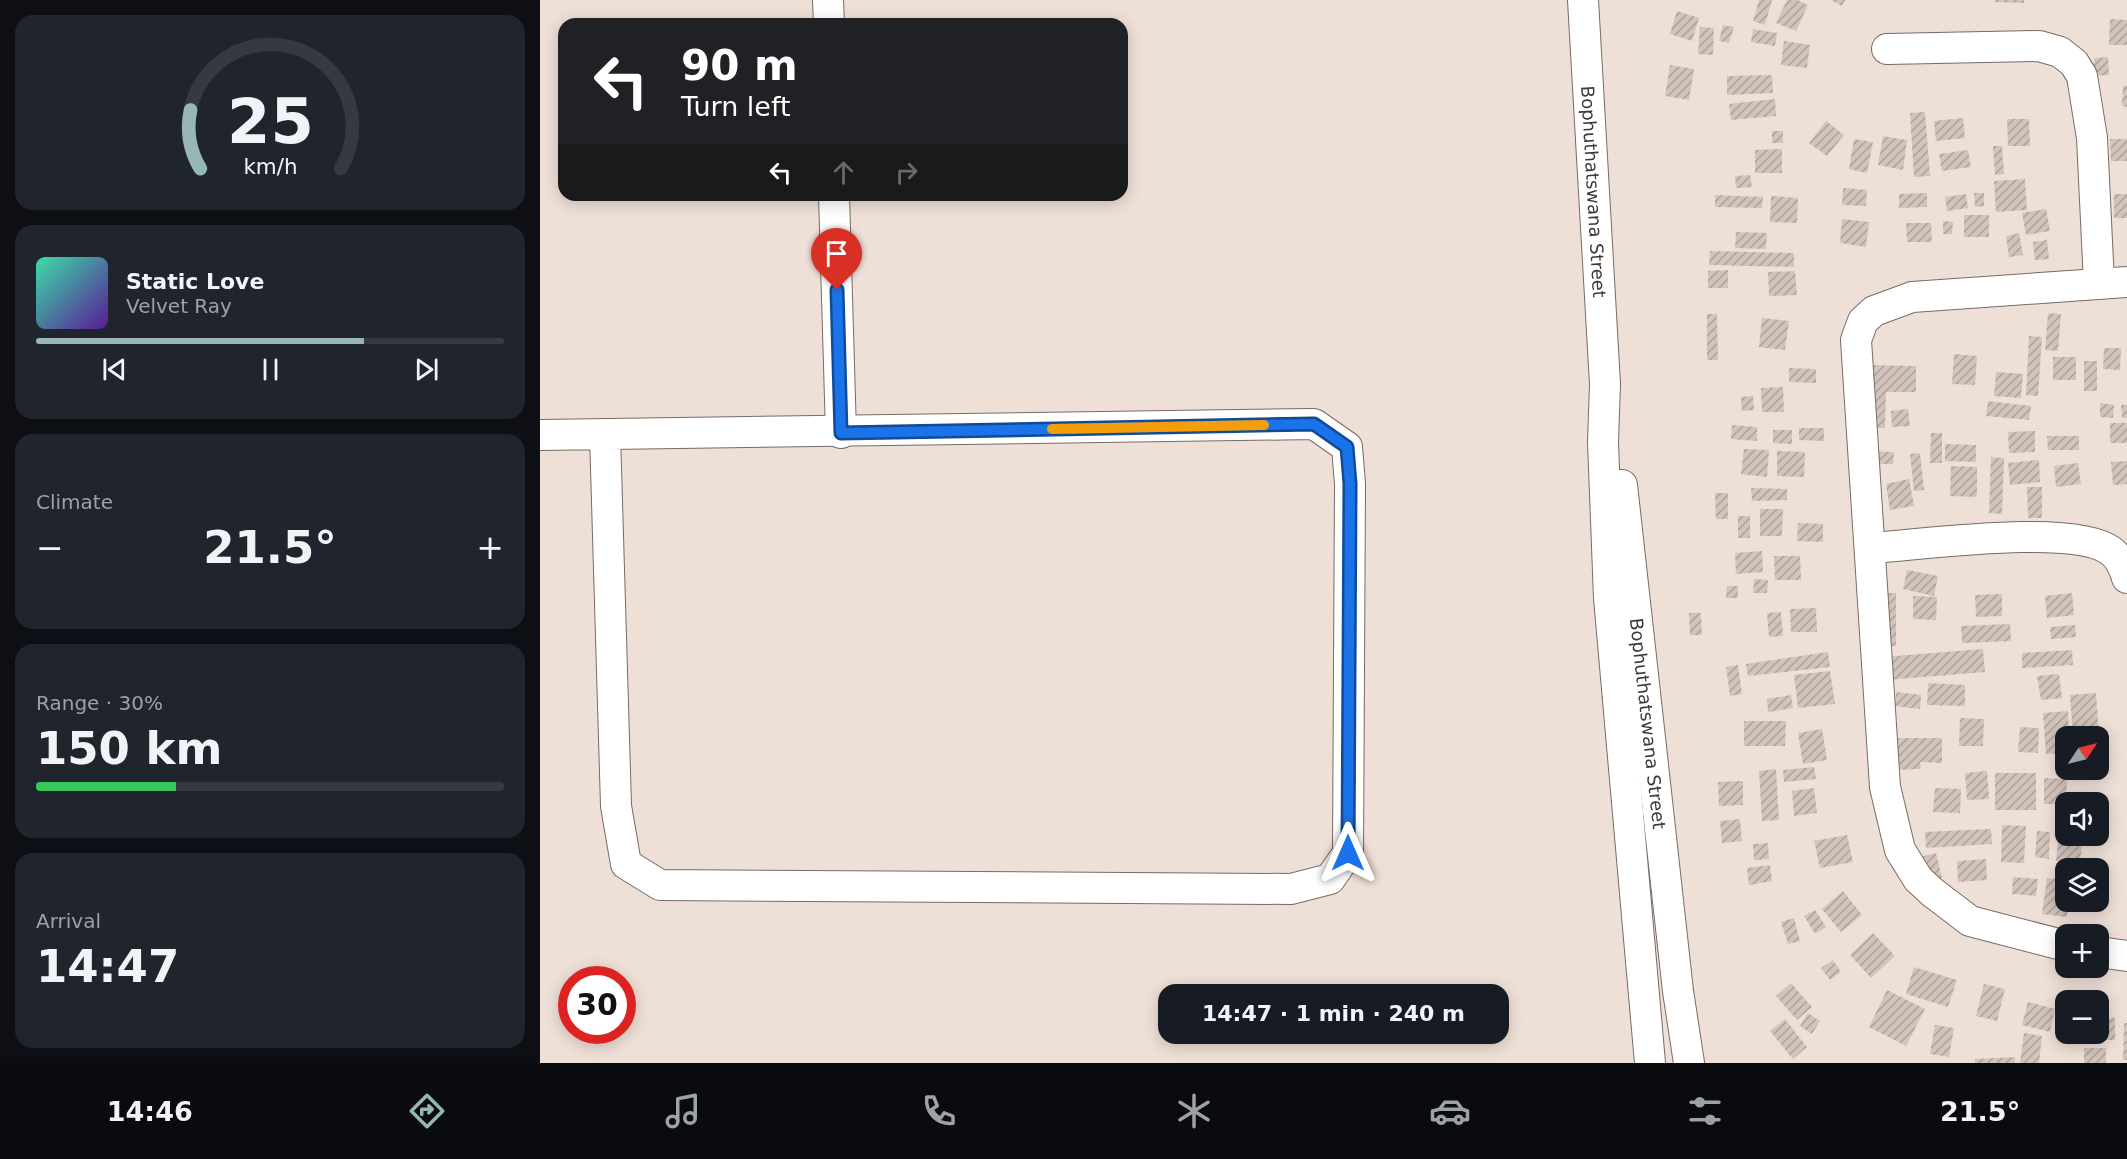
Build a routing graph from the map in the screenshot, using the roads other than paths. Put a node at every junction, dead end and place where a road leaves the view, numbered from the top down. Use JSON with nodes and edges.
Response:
{"nodes":[{"id":1,"x":828,"y":0,"type":"edge"},
{"id":2,"x":1583,"y":0,"type":"edge"},
{"id":3,"x":829,"y":18,"type":"edge"},
{"id":4,"x":1887,"y":49,"type":"dead end"},
{"id":5,"x":834,"y":201,"type":"edge"},
{"id":6,"x":2113,"y":283,"type":"edge"},
{"id":7,"x":1605,"y":384,"type":"junction"},
{"id":8,"x":841,"y":433,"type":"junction"},
{"id":9,"x":605,"y":434,"type":"junction"},
{"id":10,"x":540,"y":435,"type":"edge"},
{"id":11,"x":1870,"y":548,"type":"junction"},
{"id":12,"x":2127,"y":578,"type":"edge"},
{"id":13,"x":2055,"y":943,"type":"edge"},
{"id":14,"x":2109,"y":954,"type":"edge"},
{"id":15,"x":2127,"y":956,"type":"edge"},
{"id":16,"x":1650,"y":1063,"type":"edge"},
{"id":17,"x":1689,"y":1063,"type":"edge"}],
"edges":[{"from":1,"to":3,"type":"street"},
{"from":2,"to":7,"type":"street","name":"Bophuthatswana Street"},
{"from":4,"to":6,"type":"street"},
{"from":5,"to":8,"type":"street"},
{"from":6,"to":11,"type":"street"},
{"from":7,"to":16,"type":"street","name":"Bophuthatswana Street"},
{"from":7,"to":17,"type":"street","name":"Bophuthatswana Street"},
{"from":8,"to":9,"type":"street"},
{"from":8,"to":9,"type":"street"},
{"from":9,"to":10,"type":"street"},
{"from":11,"to":12,"type":"street"},
{"from":11,"to":13,"type":"street"},
{"from":14,"to":15,"type":"street"}]}
